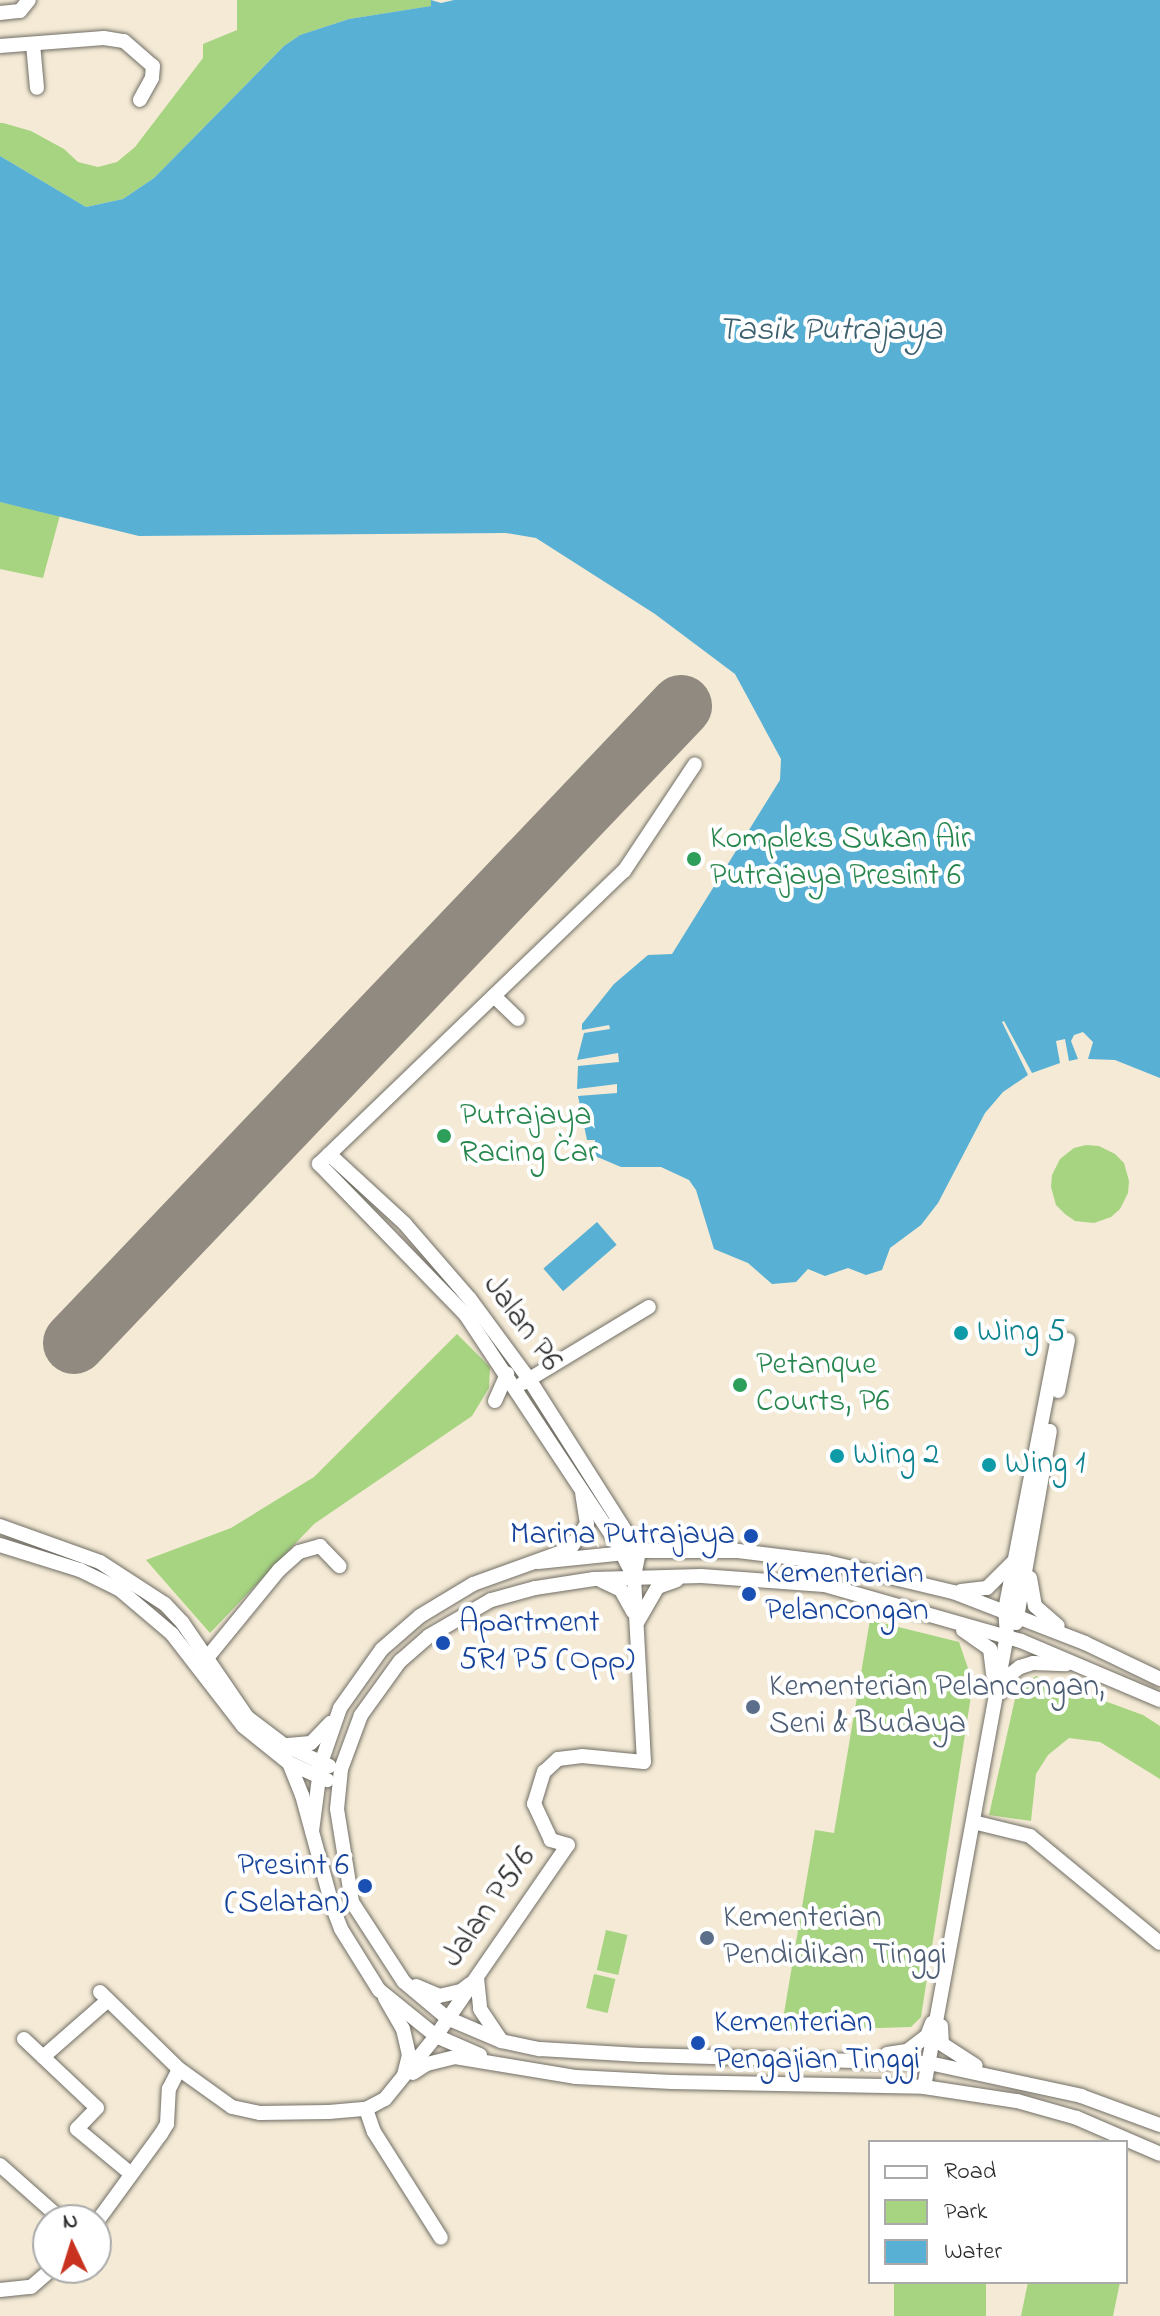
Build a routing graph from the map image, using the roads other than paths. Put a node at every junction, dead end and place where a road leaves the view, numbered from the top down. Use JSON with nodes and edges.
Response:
{"nodes":[{"id":1,"x":29,"y":0,"type":"edge"},
{"id":2,"x":0,"y":13,"type":"edge"},
{"id":3,"x":33,"y":44,"type":"junction"},
{"id":4,"x":0,"y":46,"type":"edge"},
{"id":5,"x":37,"y":88,"type":"dead end"},
{"id":6,"x":140,"y":100,"type":"dead end"},
{"id":7,"x":695,"y":764,"type":"dead end"},
{"id":8,"x":494,"y":996,"type":"junction"},
{"id":9,"x":518,"y":1019,"type":"dead end"},
{"id":10,"x":324,"y":1159,"type":"junction"},
{"id":11,"x":649,"y":1307,"type":"dead end"},
{"id":12,"x":1063,"y":1339,"type":"dead end"},
{"id":13,"x":519,"y":1384,"type":"junction"},
{"id":14,"x":580,"y":1486,"type":"junction"},
{"id":15,"x":0,"y":1526,"type":"edge"},
{"id":16,"x":0,"y":1545,"type":"edge"},
{"id":17,"x":639,"y":1552,"type":"junction"},
{"id":18,"x":623,"y":1553,"type":"junction"},
{"id":19,"x":1022,"y":1557,"type":"junction"},
{"id":20,"x":538,"y":1562,"type":"junction"},
{"id":21,"x":339,"y":1566,"type":"dead end"},
{"id":22,"x":701,"y":1576,"type":"junction"},
{"id":23,"x":634,"y":1577,"type":"junction"},
{"id":24,"x":594,"y":1579,"type":"junction"},
{"id":25,"x":953,"y":1592,"type":"junction"},
{"id":26,"x":914,"y":1609,"type":"junction"},
{"id":27,"x":1012,"y":1613,"type":"junction"},
{"id":28,"x":637,"y":1624,"type":"junction"},
{"id":29,"x":191,"y":1635,"type":"junction"},
{"id":30,"x":226,"y":1636,"type":"junction"},
{"id":31,"x":1007,"y":1636,"type":"junction"},
{"id":32,"x":1085,"y":1643,"type":"junction"},
{"id":33,"x":203,"y":1663,"type":"junction"},
{"id":34,"x":1079,"y":1664,"type":"junction"},
{"id":35,"x":1160,"y":1679,"type":"edge"},
{"id":36,"x":1160,"y":1700,"type":"edge"},
{"id":37,"x":994,"y":1706,"type":"junction"},
{"id":38,"x":340,"y":1708,"type":"junction"},
{"id":39,"x":284,"y":1745,"type":"junction"},
{"id":40,"x":289,"y":1763,"type":"junction"},
{"id":41,"x":320,"y":1770,"type":"junction"},
{"id":42,"x":340,"y":1777,"type":"junction"},
{"id":43,"x":973,"y":1822,"type":"junction"},
{"id":44,"x":312,"y":1831,"type":"junction"},
{"id":45,"x":1160,"y":1943,"type":"edge"},
{"id":46,"x":477,"y":1978,"type":"junction"},
{"id":47,"x":404,"y":1982,"type":"junction"},
{"id":48,"x":379,"y":1990,"type":"junction"},
{"id":49,"x":939,"y":2005,"type":"junction"},
{"id":50,"x":447,"y":2018,"type":"junction"},
{"id":51,"x":436,"y":2036,"type":"junction"},
{"id":52,"x":24,"y":2039,"type":"dead end"},
{"id":53,"x":501,"y":2041,"type":"junction"},
{"id":54,"x":43,"y":2057,"type":"junction"},
{"id":55,"x":810,"y":2058,"type":"junction"},
{"id":56,"x":850,"y":2058,"type":"junction"},
{"id":57,"x":497,"y":2063,"type":"junction"},
{"id":58,"x":929,"y":2063,"type":"junction"},
{"id":59,"x":179,"y":2069,"type":"junction"},
{"id":60,"x":1000,"y":2077,"type":"junction"},
{"id":61,"x":403,"y":2079,"type":"junction"},
{"id":62,"x":811,"y":2082,"type":"junction"},
{"id":63,"x":924,"y":2087,"type":"junction"},
{"id":64,"x":366,"y":2109,"type":"junction"},
{"id":65,"x":1077,"y":2118,"type":"junction"},
{"id":66,"x":1160,"y":2122,"type":"edge"},
{"id":67,"x":1160,"y":2134,"type":"edge"},
{"id":68,"x":1128,"y":2140,"type":"edge"},
{"id":69,"x":1128,"y":2140,"type":"edge"},
{"id":70,"x":1160,"y":2145,"type":"edge"},
{"id":71,"x":1160,"y":2154,"type":"edge"},
{"id":72,"x":0,"y":2165,"type":"edge"},
{"id":73,"x":130,"y":2173,"type":"junction"},
{"id":74,"x":44,"y":2204,"type":"edge"},
{"id":75,"x":109,"y":2204,"type":"edge"},
{"id":76,"x":441,"y":2238,"type":"dead end"},
{"id":77,"x":34,"y":2284,"type":"edge"},
{"id":78,"x":0,"y":2290,"type":"edge"}],
"edges":[{"from":1,"to":2,"type":"street"},
{"from":3,"to":4,"type":"street"},
{"from":3,"to":5,"type":"street"},
{"from":3,"to":6,"type":"street"},
{"from":7,"to":8,"type":"street"},
{"from":8,"to":9,"type":"street"},
{"from":8,"to":10,"type":"street"},
{"from":10,"to":13,"type":"street","name":"Jalan P6"},
{"from":10,"to":13,"type":"street","name":"Jalan P6"},
{"from":11,"to":13,"type":"street"},
{"from":12,"to":19,"type":"street"},
{"from":13,"to":14,"type":"street","name":"Jalan P6"},
{"from":13,"to":17,"type":"street","name":"Jalan P6"},
{"from":14,"to":18,"type":"street","name":"Jalan P6"},
{"from":14,"to":20,"type":"street"},
{"from":15,"to":29,"type":"street"},
{"from":16,"to":33,"type":"street"},
{"from":17,"to":18,"type":"street"},
{"from":17,"to":23,"type":"street"},
{"from":17,"to":25,"type":"street"},
{"from":18,"to":20,"type":"street"},
{"from":18,"to":23,"type":"street","name":"Jalan P6"},
{"from":19,"to":25,"type":"street"},
{"from":19,"to":27,"type":"street"},
{"from":19,"to":32,"type":"street"},
{"from":20,"to":38,"type":"street"},
{"from":21,"to":30,"type":"street"},
{"from":22,"to":23,"type":"street"},
{"from":22,"to":26,"type":"street"},
{"from":22,"to":28,"type":"street"},
{"from":23,"to":24,"type":"street"},
{"from":23,"to":28,"type":"street","name":"Jalan P5/6"},
{"from":24,"to":28,"type":"street"},
{"from":24,"to":42,"type":"street"},
{"from":25,"to":27,"type":"street"},
{"from":26,"to":31,"type":"street"},
{"from":26,"to":37,"type":"street"},
{"from":27,"to":31,"type":"street"},
{"from":27,"to":32,"type":"street"},
{"from":28,"to":46,"type":"street","name":"Jalan P5/6"},
{"from":29,"to":30,"type":"street"},
{"from":29,"to":33,"type":"street"},
{"from":30,"to":33,"type":"street"},
{"from":31,"to":34,"type":"street"},
{"from":31,"to":37,"type":"street"},
{"from":32,"to":35,"type":"street"},
{"from":33,"to":39,"type":"street"},
{"from":33,"to":40,"type":"street"},
{"from":34,"to":36,"type":"street"},
{"from":34,"to":37,"type":"street"},
{"from":37,"to":43,"type":"street"},
{"from":38,"to":39,"type":"street"},
{"from":38,"to":41,"type":"street"},
{"from":39,"to":41,"type":"street"},
{"from":40,"to":41,"type":"street"},
{"from":40,"to":44,"type":"street"},
{"from":41,"to":42,"type":"street"},
{"from":41,"to":44,"type":"street"},
{"from":42,"to":47,"type":"street"},
{"from":43,"to":45,"type":"street"},
{"from":43,"to":49,"type":"street"},
{"from":44,"to":48,"type":"street"},
{"from":46,"to":47,"type":"street"},
{"from":46,"to":50,"type":"street","name":"Jalan P5/6"},
{"from":46,"to":53,"type":"street"},
{"from":47,"to":50,"type":"street"},
{"from":48,"to":51,"type":"street"},
{"from":48,"to":61,"type":"street"},
{"from":49,"to":56,"type":"street"},
{"from":49,"to":58,"type":"street"},
{"from":49,"to":60,"type":"street"},
{"from":50,"to":51,"type":"street","name":"Jalan P5/6"},
{"from":50,"to":53,"type":"street"},
{"from":51,"to":57,"type":"street"},
{"from":51,"to":61,"type":"street","name":"Jalan P5/6"},
{"from":52,"to":54,"type":"street"},
{"from":53,"to":55,"type":"street"},
{"from":54,"to":59,"type":"street"},
{"from":54,"to":73,"type":"street"},
{"from":55,"to":56,"type":"street"},
{"from":55,"to":62,"type":"street"},
{"from":56,"to":58,"type":"street"},
{"from":57,"to":61,"type":"street"},
{"from":57,"to":62,"type":"street"},
{"from":58,"to":60,"type":"street"},
{"from":58,"to":63,"type":"street"},
{"from":59,"to":64,"type":"street"},
{"from":59,"to":73,"type":"street"},
{"from":60,"to":66,"type":"street"},
{"from":60,"to":67,"type":"street"},
{"from":61,"to":64,"type":"street"},
{"from":62,"to":63,"type":"street"},
{"from":63,"to":65,"type":"street"},
{"from":64,"to":76,"type":"street"},
{"from":65,"to":69,"type":"street"},
{"from":65,"to":70,"type":"street"},
{"from":68,"to":71,"type":"street"},
{"from":72,"to":74,"type":"street"},
{"from":73,"to":75,"type":"street"},
{"from":77,"to":78,"type":"street"}]}
